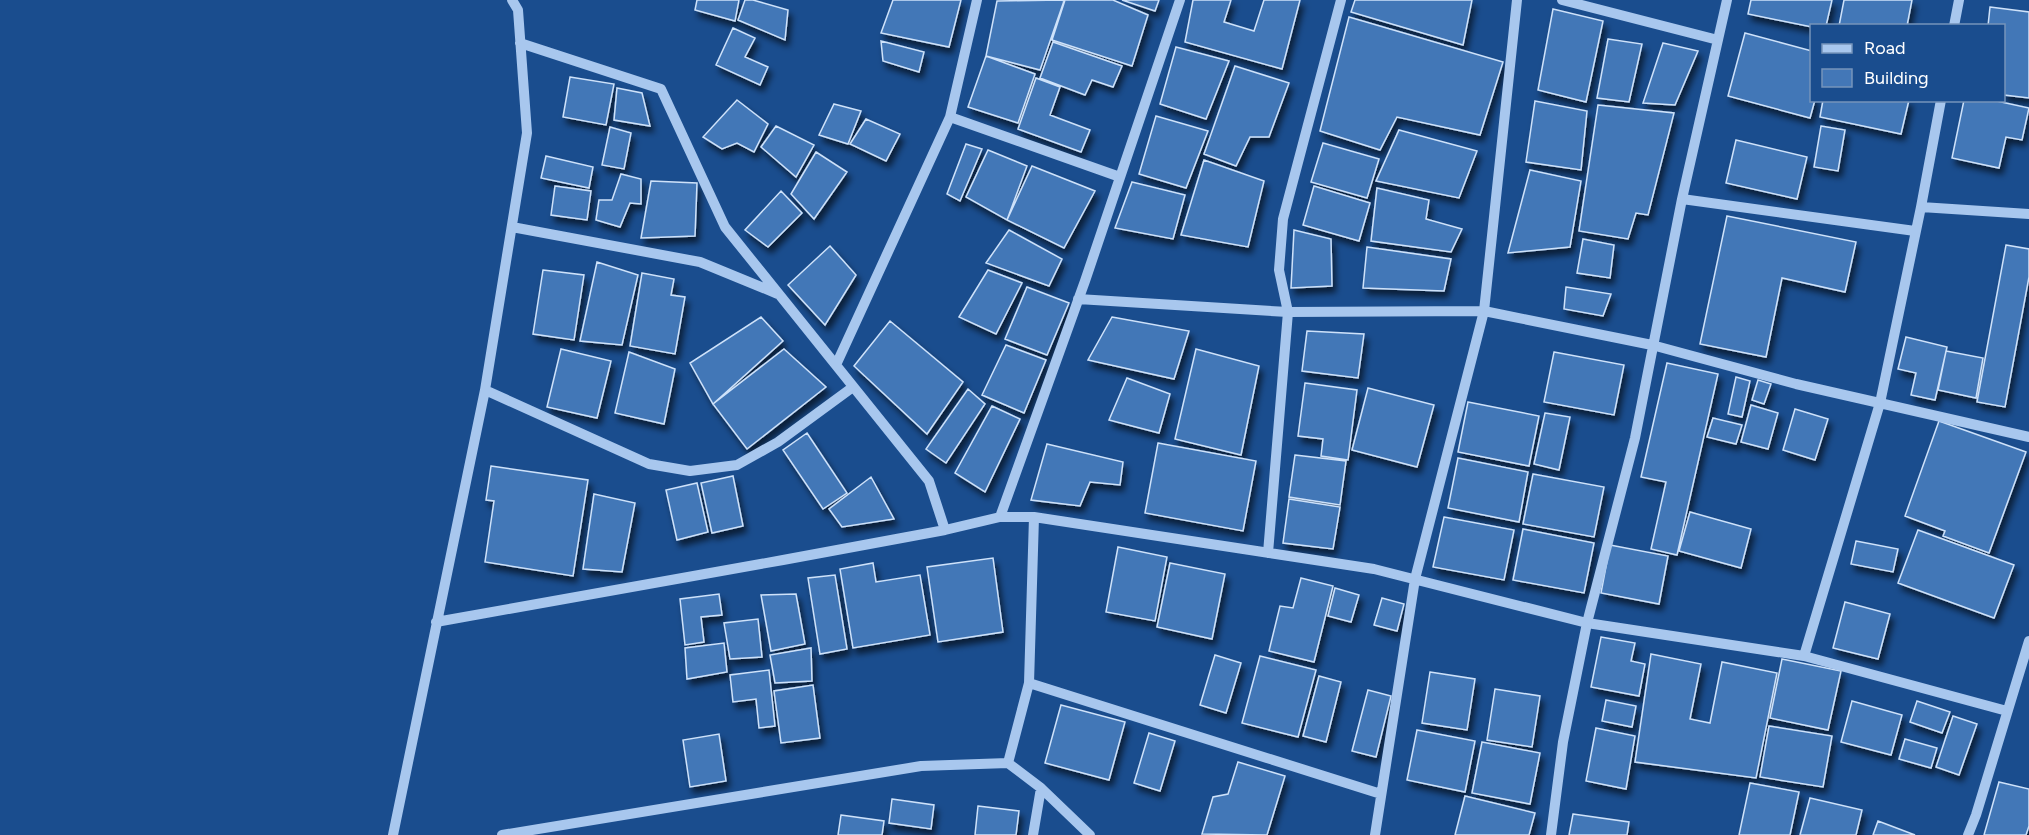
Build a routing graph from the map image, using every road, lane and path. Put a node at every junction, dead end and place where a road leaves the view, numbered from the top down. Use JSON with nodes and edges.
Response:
{"nodes":[{"id":1,"x":512,"y":0,"type":"edge"},
{"id":2,"x":977,"y":0,"type":"edge"},
{"id":3,"x":1180,"y":0,"type":"edge"},
{"id":4,"x":1341,"y":0,"type":"edge"},
{"id":5,"x":1517,"y":0,"type":"edge"},
{"id":6,"x":1562,"y":0,"type":"edge"},
{"id":7,"x":1727,"y":0,"type":"edge"},
{"id":8,"x":1959,"y":0,"type":"edge"},
{"id":9,"x":1954,"y":24,"type":"edge"},
{"id":10,"x":1718,"y":40,"type":"junction"},
{"id":11,"x":520,"y":43,"type":"junction"},
{"id":12,"x":1941,"y":102,"type":"edge"},
{"id":13,"x":950,"y":117,"type":"junction"},
{"id":14,"x":1120,"y":177,"type":"junction"},
{"id":15,"x":1682,"y":199,"type":"junction"},
{"id":16,"x":1921,"y":207,"type":"junction"},
{"id":17,"x":2029,"y":214,"type":"edge"},
{"id":18,"x":512,"y":227,"type":"junction"},
{"id":19,"x":1916,"y":231,"type":"junction"},
{"id":20,"x":779,"y":294,"type":"junction"},
{"id":21,"x":1078,"y":299,"type":"junction"},
{"id":22,"x":1484,"y":311,"type":"junction"},
{"id":23,"x":1288,"y":312,"type":"junction"},
{"id":24,"x":1652,"y":345,"type":"junction"},
{"id":25,"x":836,"y":365,"type":"junction"},
{"id":26,"x":853,"y":387,"type":"junction"},
{"id":27,"x":485,"y":390,"type":"junction"},
{"id":28,"x":1880,"y":403,"type":"junction"},
{"id":29,"x":2029,"y":437,"type":"edge"},
{"id":30,"x":1000,"y":517,"type":"junction"},
{"id":31,"x":1034,"y":518,"type":"junction"},
{"id":32,"x":945,"y":530,"type":"junction"},
{"id":33,"x":1268,"y":553,"type":"junction"},
{"id":34,"x":1415,"y":579,"type":"junction"},
{"id":35,"x":436,"y":622,"type":"junction"},
{"id":36,"x":1587,"y":623,"type":"junction"},
{"id":37,"x":2029,"y":641,"type":"edge"},
{"id":38,"x":1804,"y":656,"type":"junction"},
{"id":39,"x":2017,"y":681,"type":"junction"},
{"id":40,"x":1029,"y":683,"type":"junction"},
{"id":41,"x":2029,"y":684,"type":"edge"},
{"id":42,"x":2007,"y":711,"type":"junction"},
{"id":43,"x":1008,"y":763,"type":"junction"},
{"id":44,"x":1041,"y":788,"type":"junction"},
{"id":45,"x":1381,"y":794,"type":"junction"},
{"id":46,"x":393,"y":835,"type":"edge"},
{"id":47,"x":502,"y":835,"type":"edge"},
{"id":48,"x":1033,"y":835,"type":"edge"},
{"id":49,"x":1090,"y":835,"type":"edge"},
{"id":50,"x":1375,"y":835,"type":"edge"},
{"id":51,"x":1551,"y":835,"type":"edge"},
{"id":52,"x":1968,"y":835,"type":"edge"}],
"edges":[{"from":1,"to":11,"type":"street"},
{"from":2,"to":13,"type":"street"},
{"from":3,"to":14,"type":"street"},
{"from":4,"to":23,"type":"street"},
{"from":5,"to":22,"type":"street"},
{"from":6,"to":10,"type":"street"},
{"from":7,"to":10,"type":"street"},
{"from":8,"to":9,"type":"street"},
{"from":10,"to":15,"type":"street"},
{"from":11,"to":18,"type":"street"},
{"from":11,"to":20,"type":"street"},
{"from":12,"to":16,"type":"street"},
{"from":13,"to":14,"type":"street"},
{"from":13,"to":25,"type":"street"},
{"from":14,"to":21,"type":"street"},
{"from":15,"to":19,"type":"street"},
{"from":15,"to":24,"type":"street"},
{"from":16,"to":17,"type":"street"},
{"from":16,"to":19,"type":"street"},
{"from":18,"to":20,"type":"street"},
{"from":18,"to":27,"type":"street"},
{"from":19,"to":28,"type":"street"},
{"from":20,"to":25,"type":"street"},
{"from":21,"to":23,"type":"street"},
{"from":21,"to":30,"type":"street"},
{"from":22,"to":23,"type":"street"},
{"from":22,"to":24,"type":"street"},
{"from":22,"to":34,"type":"street"},
{"from":23,"to":33,"type":"street"},
{"from":24,"to":28,"type":"street"},
{"from":24,"to":36,"type":"street"},
{"from":25,"to":26,"type":"street"},
{"from":26,"to":27,"type":"street"},
{"from":26,"to":32,"type":"street"},
{"from":27,"to":35,"type":"street"},
{"from":28,"to":29,"type":"street"},
{"from":28,"to":38,"type":"street"},
{"from":30,"to":31,"type":"street"},
{"from":30,"to":32,"type":"street"},
{"from":31,"to":33,"type":"street"},
{"from":31,"to":40,"type":"street"},
{"from":32,"to":35,"type":"street"},
{"from":33,"to":34,"type":"street"},
{"from":34,"to":36,"type":"street"},
{"from":34,"to":45,"type":"street"},
{"from":35,"to":46,"type":"street"},
{"from":36,"to":38,"type":"street"},
{"from":36,"to":51,"type":"street"},
{"from":37,"to":39,"type":"street"},
{"from":38,"to":42,"type":"street"},
{"from":39,"to":41,"type":"street"},
{"from":39,"to":42,"type":"street"},
{"from":40,"to":43,"type":"street"},
{"from":40,"to":45,"type":"street"},
{"from":42,"to":52,"type":"street"},
{"from":43,"to":44,"type":"street"},
{"from":43,"to":47,"type":"street"},
{"from":44,"to":48,"type":"street"},
{"from":44,"to":49,"type":"street"},
{"from":45,"to":50,"type":"street"}]}
